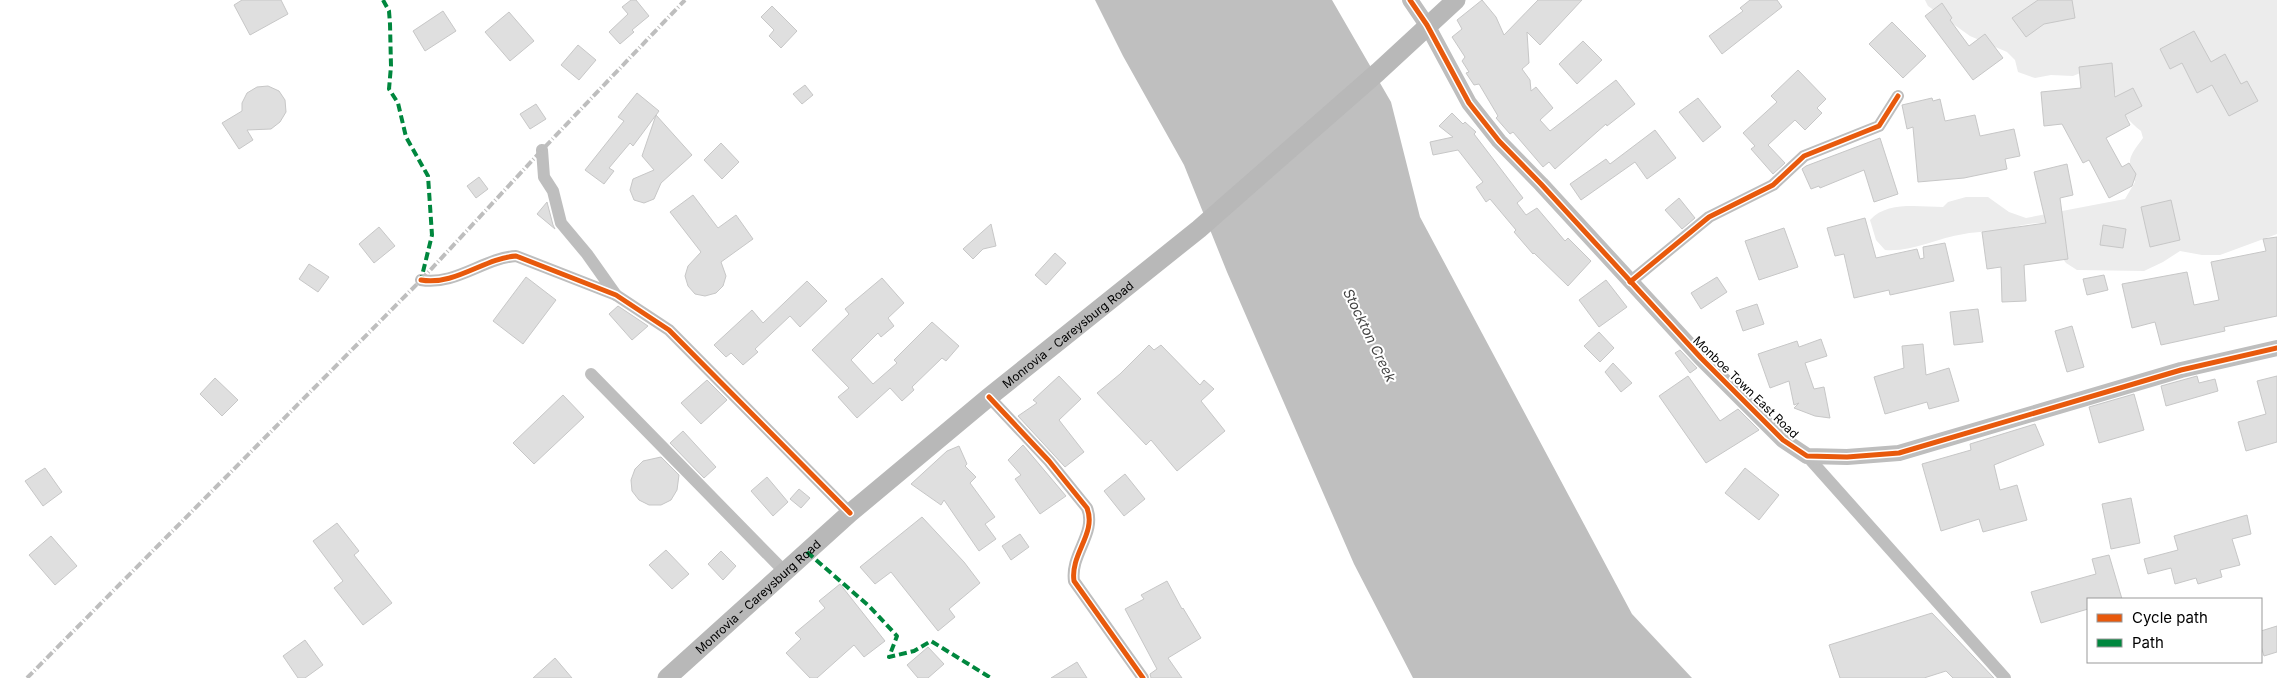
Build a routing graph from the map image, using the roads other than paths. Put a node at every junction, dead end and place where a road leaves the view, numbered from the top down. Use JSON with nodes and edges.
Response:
{"nodes":[{"id":1,"x":1410,"y":0,"type":"edge"},
{"id":2,"x":1456,"y":0,"type":"edge"},
{"id":3,"x":1427,"y":25,"type":"junction"},
{"id":4,"x":1898,"y":96,"type":"dead end"},
{"id":5,"x":542,"y":150,"type":"dead end"},
{"id":6,"x":421,"y":280,"type":"dead end"},
{"id":7,"x":1630,"y":282,"type":"junction"},
{"id":8,"x":616,"y":295,"type":"junction"},
{"id":9,"x":2277,"y":348,"type":"edge"},
{"id":10,"x":591,"y":374,"type":"dead end"},
{"id":11,"x":990,"y":397,"type":"junction"},
{"id":12,"x":1807,"y":456,"type":"junction"},
{"id":13,"x":850,"y":513,"type":"junction"},
{"id":14,"x":785,"y":572,"type":"junction"},
{"id":15,"x":666,"y":678,"type":"edge"},
{"id":16,"x":1142,"y":678,"type":"edge"},
{"id":17,"x":2005,"y":678,"type":"edge"}],
"edges":[{"from":1,"to":3,"type":"street","name":"Monboe Town East Road"},
{"from":2,"to":3,"type":"main road","name":"Monrovia - Careysburg Road"},
{"from":3,"to":7,"type":"street","name":"Monboe Town East Road"},
{"from":3,"to":11,"type":"main road","name":"Monrovia - Careysburg Road"},
{"from":4,"to":7,"type":"street"},
{"from":5,"to":8,"type":"street"},
{"from":6,"to":8,"type":"street"},
{"from":7,"to":12,"type":"street","name":"Monboe Town East Road"},
{"from":8,"to":13,"type":"street"},
{"from":9,"to":12,"type":"street"},
{"from":10,"to":14,"type":"street"},
{"from":11,"to":13,"type":"main road","name":"Monrovia - Careysburg Road"},
{"from":11,"to":16,"type":"street"},
{"from":12,"to":17,"type":"street"},
{"from":13,"to":14,"type":"main road","name":"Monrovia - Careysburg Road"},
{"from":14,"to":15,"type":"main road","name":"Monrovia - Careysburg Road"}]}
